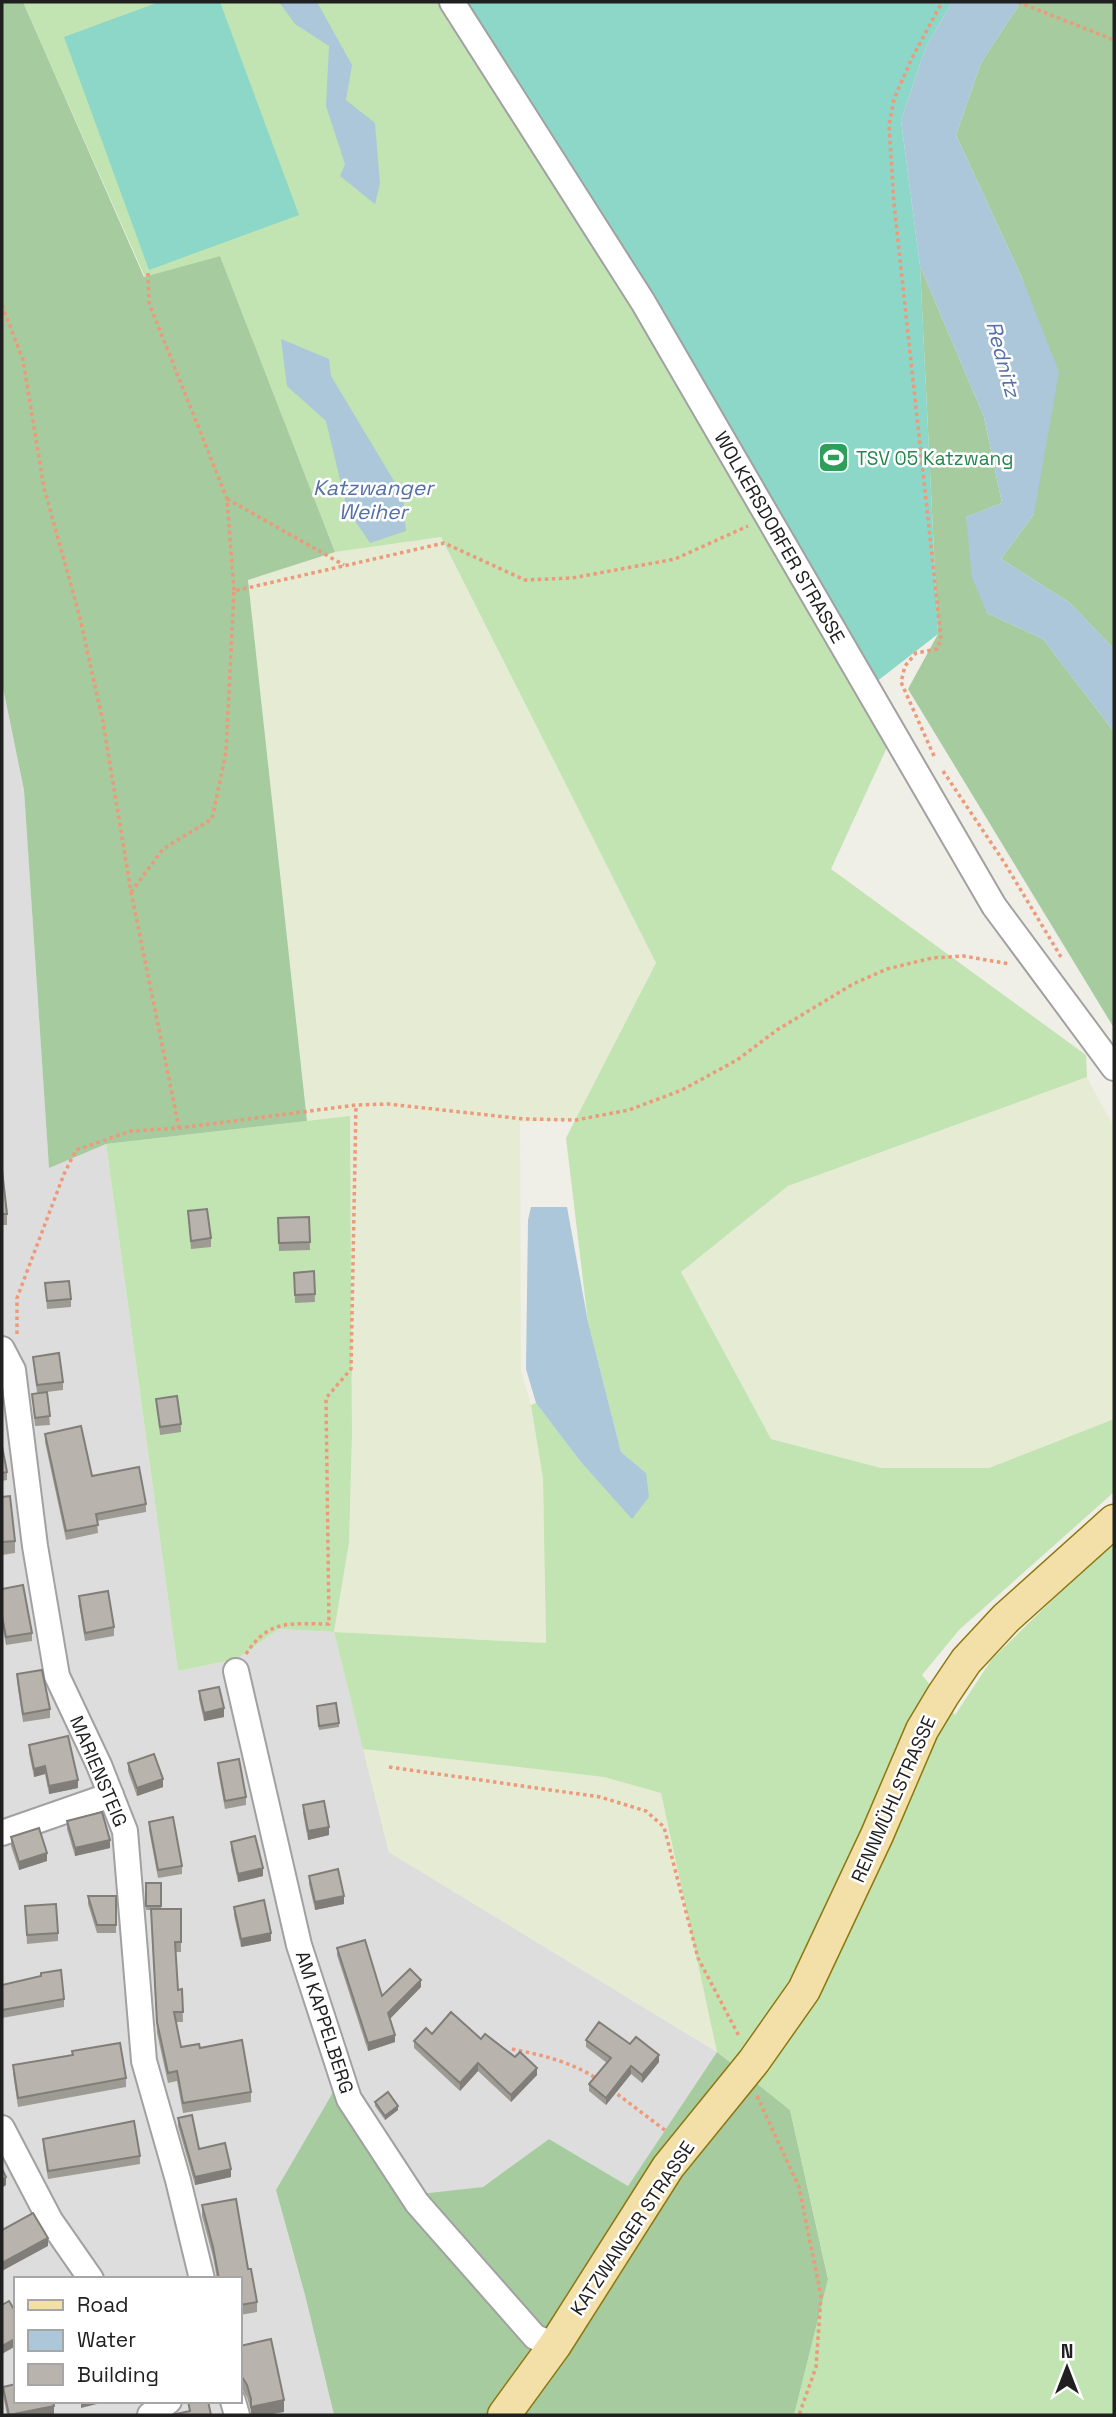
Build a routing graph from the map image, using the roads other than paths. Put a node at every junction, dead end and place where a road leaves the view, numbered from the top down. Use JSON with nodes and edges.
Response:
{"nodes":[{"id":1,"x":452,"y":2,"type":"edge"},
{"id":2,"x":1114,"y":1068,"type":"edge"},
{"id":3,"x":7,"y":1360,"type":"edge"},
{"id":4,"x":10,"y":1408,"type":"edge"},
{"id":5,"x":1114,"y":1521,"type":"edge"},
{"id":6,"x":236,"y":1671,"type":"road end"},
{"id":7,"x":111,"y":1796,"type":"junction"},
{"id":8,"x":2,"y":1833,"type":"edge"},
{"id":9,"x":831,"y":1937,"type":"joint"},
{"id":10,"x":2,"y":2128,"type":"edge"},
{"id":11,"x":90,"y":2277,"type":"edge"},
{"id":12,"x":202,"y":2277,"type":"edge"},
{"id":13,"x":555,"y":2345,"type":"junction"},
{"id":14,"x":166,"y":2403,"type":"edge"},
{"id":15,"x":149,"y":2415,"type":"edge"},
{"id":16,"x":504,"y":2415,"type":"edge"}],
"edges":[{"from":1,"to":2,"type":"street","name":"WOLKERSDORFER STRASSE"},
{"from":3,"to":4,"type":"street","name":"MARIENSTEIG"},
{"from":4,"to":7,"type":"street","name":"MARIENSTEIG"},
{"from":5,"to":9,"type":"main road","name":"RENNMÜHLSTRASSE"},
{"from":6,"to":13,"type":"street","name":"AM KAPPELBERG"},
{"from":7,"to":8,"type":"street"},
{"from":7,"to":12,"type":"street","name":"MARIENSTEIG"},
{"from":9,"to":13,"type":"main road","name":"KATZWANGER STRASSE"},
{"from":10,"to":11,"type":"street"},
{"from":13,"to":16,"type":"main road","name":"KATZWANGER STRASSE"},
{"from":14,"to":15,"type":"street"}]}
